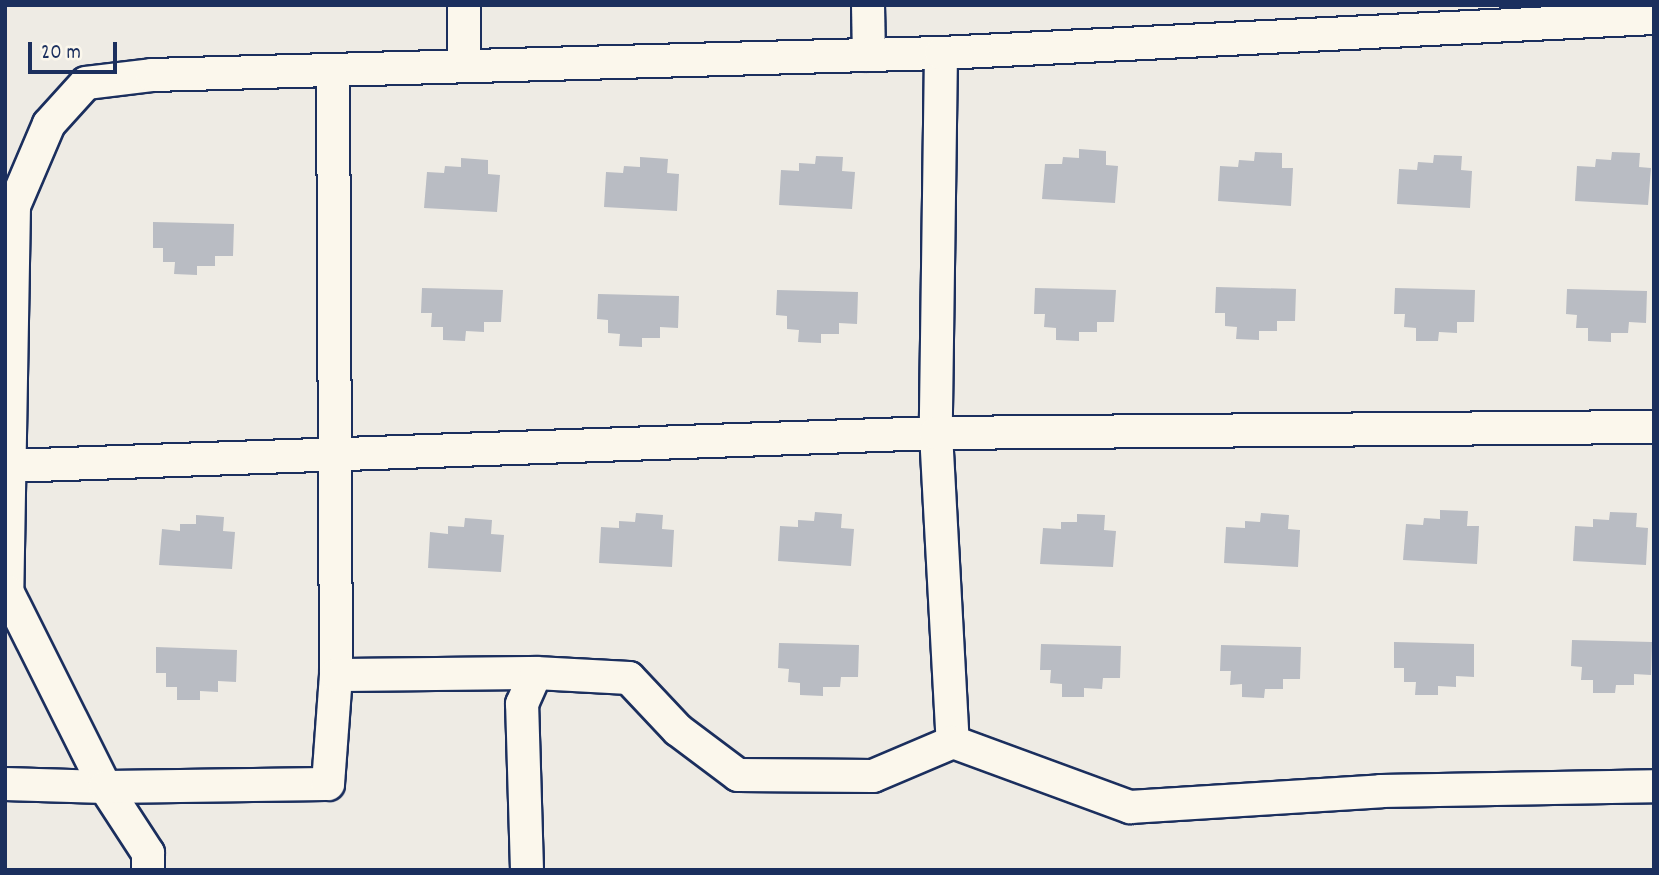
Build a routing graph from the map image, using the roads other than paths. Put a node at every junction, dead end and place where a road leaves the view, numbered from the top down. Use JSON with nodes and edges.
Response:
{"nodes":[{"id":1,"x":464,"y":5,"type":"edge"},
{"id":2,"x":868,"y":5,"type":"edge"},
{"id":3,"x":1375,"y":18,"type":"edge"},
{"id":4,"x":1654,"y":18,"type":"edge"},
{"id":5,"x":941,"y":53,"type":"junction"},
{"id":6,"x":869,"y":55,"type":"junction"},
{"id":7,"x":464,"y":66,"type":"junction"},
{"id":8,"x":333,"y":69,"type":"junction"},
{"id":9,"x":9,"y":211,"type":"edge"},
{"id":10,"x":1654,"y":427,"type":"edge"},
{"id":11,"x":936,"y":433,"type":"junction"},
{"id":12,"x":335,"y":455,"type":"junction"},
{"id":13,"x":9,"y":466,"type":"junction"},
{"id":14,"x":536,"y":673,"type":"junction"},
{"id":15,"x":336,"y":675,"type":"junction"},
{"id":16,"x":953,"y":742,"type":"junction"},
{"id":17,"x":5,"y":784,"type":"edge"},
{"id":18,"x":1654,"y":786,"type":"edge"},
{"id":19,"x":105,"y":787,"type":"junction"},
{"id":20,"x":148,"y":870,"type":"edge"},
{"id":21,"x":527,"y":870,"type":"edge"}],
"edges":[{"from":1,"to":7,"type":"street"},
{"from":2,"to":6,"type":"street"},
{"from":3,"to":4,"type":"street"},
{"from":3,"to":5,"type":"street"},
{"from":5,"to":6,"type":"street"},
{"from":5,"to":11,"type":"street"},
{"from":6,"to":7,"type":"street"},
{"from":7,"to":8,"type":"street"},
{"from":8,"to":9,"type":"street"},
{"from":8,"to":12,"type":"street"},
{"from":9,"to":13,"type":"street"},
{"from":10,"to":11,"type":"street"},
{"from":11,"to":12,"type":"street"},
{"from":11,"to":16,"type":"street"},
{"from":12,"to":13,"type":"street"},
{"from":12,"to":15,"type":"street"},
{"from":13,"to":19,"type":"street"},
{"from":14,"to":15,"type":"street"},
{"from":14,"to":16,"type":"street"},
{"from":14,"to":21,"type":"street"},
{"from":15,"to":19,"type":"street"},
{"from":16,"to":18,"type":"street"},
{"from":17,"to":19,"type":"street"},
{"from":19,"to":20,"type":"street"}]}
